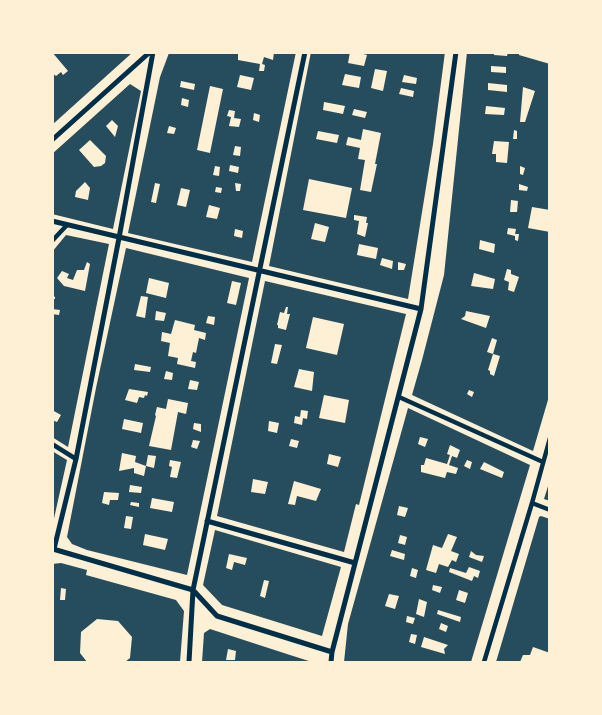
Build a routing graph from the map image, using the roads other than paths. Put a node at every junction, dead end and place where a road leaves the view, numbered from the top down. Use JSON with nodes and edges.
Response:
{"nodes":[{"id":1,"x":152,"y":52,"type":"edge"},
{"id":2,"x":305,"y":52,"type":"edge"},
{"id":3,"x":456,"y":52,"type":"edge"},
{"id":4,"x":52,"y":140,"type":"edge"},
{"id":5,"x":52,"y":222,"type":"edge"},
{"id":6,"x":66,"y":225,"type":"junction"},
{"id":7,"x":120,"y":238,"type":"junction"},
{"id":8,"x":52,"y":242,"type":"edge"},
{"id":9,"x":260,"y":270,"type":"junction"},
{"id":10,"x":421,"y":309,"type":"junction"},
{"id":11,"x":399,"y":398,"type":"junction"},
{"id":12,"x":550,"y":438,"type":"edge"},
{"id":13,"x":52,"y":444,"type":"edge"},
{"id":14,"x":76,"y":459,"type":"junction"},
{"id":15,"x":543,"y":462,"type":"junction"},
{"id":16,"x":532,"y":503,"type":"junction"},
{"id":17,"x":550,"y":510,"type":"edge"},
{"id":18,"x":207,"y":521,"type":"junction"},
{"id":19,"x":53,"y":549,"type":"edge"},
{"id":20,"x":355,"y":563,"type":"junction"},
{"id":21,"x":193,"y":590,"type":"junction"},
{"id":22,"x":332,"y":652,"type":"junction"},
{"id":23,"x":189,"y":662,"type":"edge"},
{"id":24,"x":331,"y":662,"type":"edge"},
{"id":25,"x":484,"y":662,"type":"edge"}],
"edges":[{"from":1,"to":4,"type":"street"},
{"from":1,"to":7,"type":"street"},
{"from":2,"to":9,"type":"street"},
{"from":3,"to":10,"type":"street"},
{"from":5,"to":6,"type":"street"},
{"from":6,"to":7,"type":"street"},
{"from":6,"to":8,"type":"street"},
{"from":7,"to":9,"type":"street"},
{"from":7,"to":14,"type":"street"},
{"from":9,"to":10,"type":"street"},
{"from":9,"to":18,"type":"street"},
{"from":10,"to":11,"type":"street"},
{"from":11,"to":15,"type":"street"},
{"from":11,"to":20,"type":"street"},
{"from":12,"to":15,"type":"street"},
{"from":13,"to":14,"type":"street"},
{"from":14,"to":19,"type":"street"},
{"from":15,"to":16,"type":"street"},
{"from":16,"to":17,"type":"street"},
{"from":16,"to":25,"type":"street"},
{"from":18,"to":20,"type":"street"},
{"from":18,"to":21,"type":"street"},
{"from":19,"to":21,"type":"street"},
{"from":20,"to":22,"type":"street"},
{"from":21,"to":22,"type":"street"},
{"from":21,"to":23,"type":"street"},
{"from":22,"to":24,"type":"street"}]}
